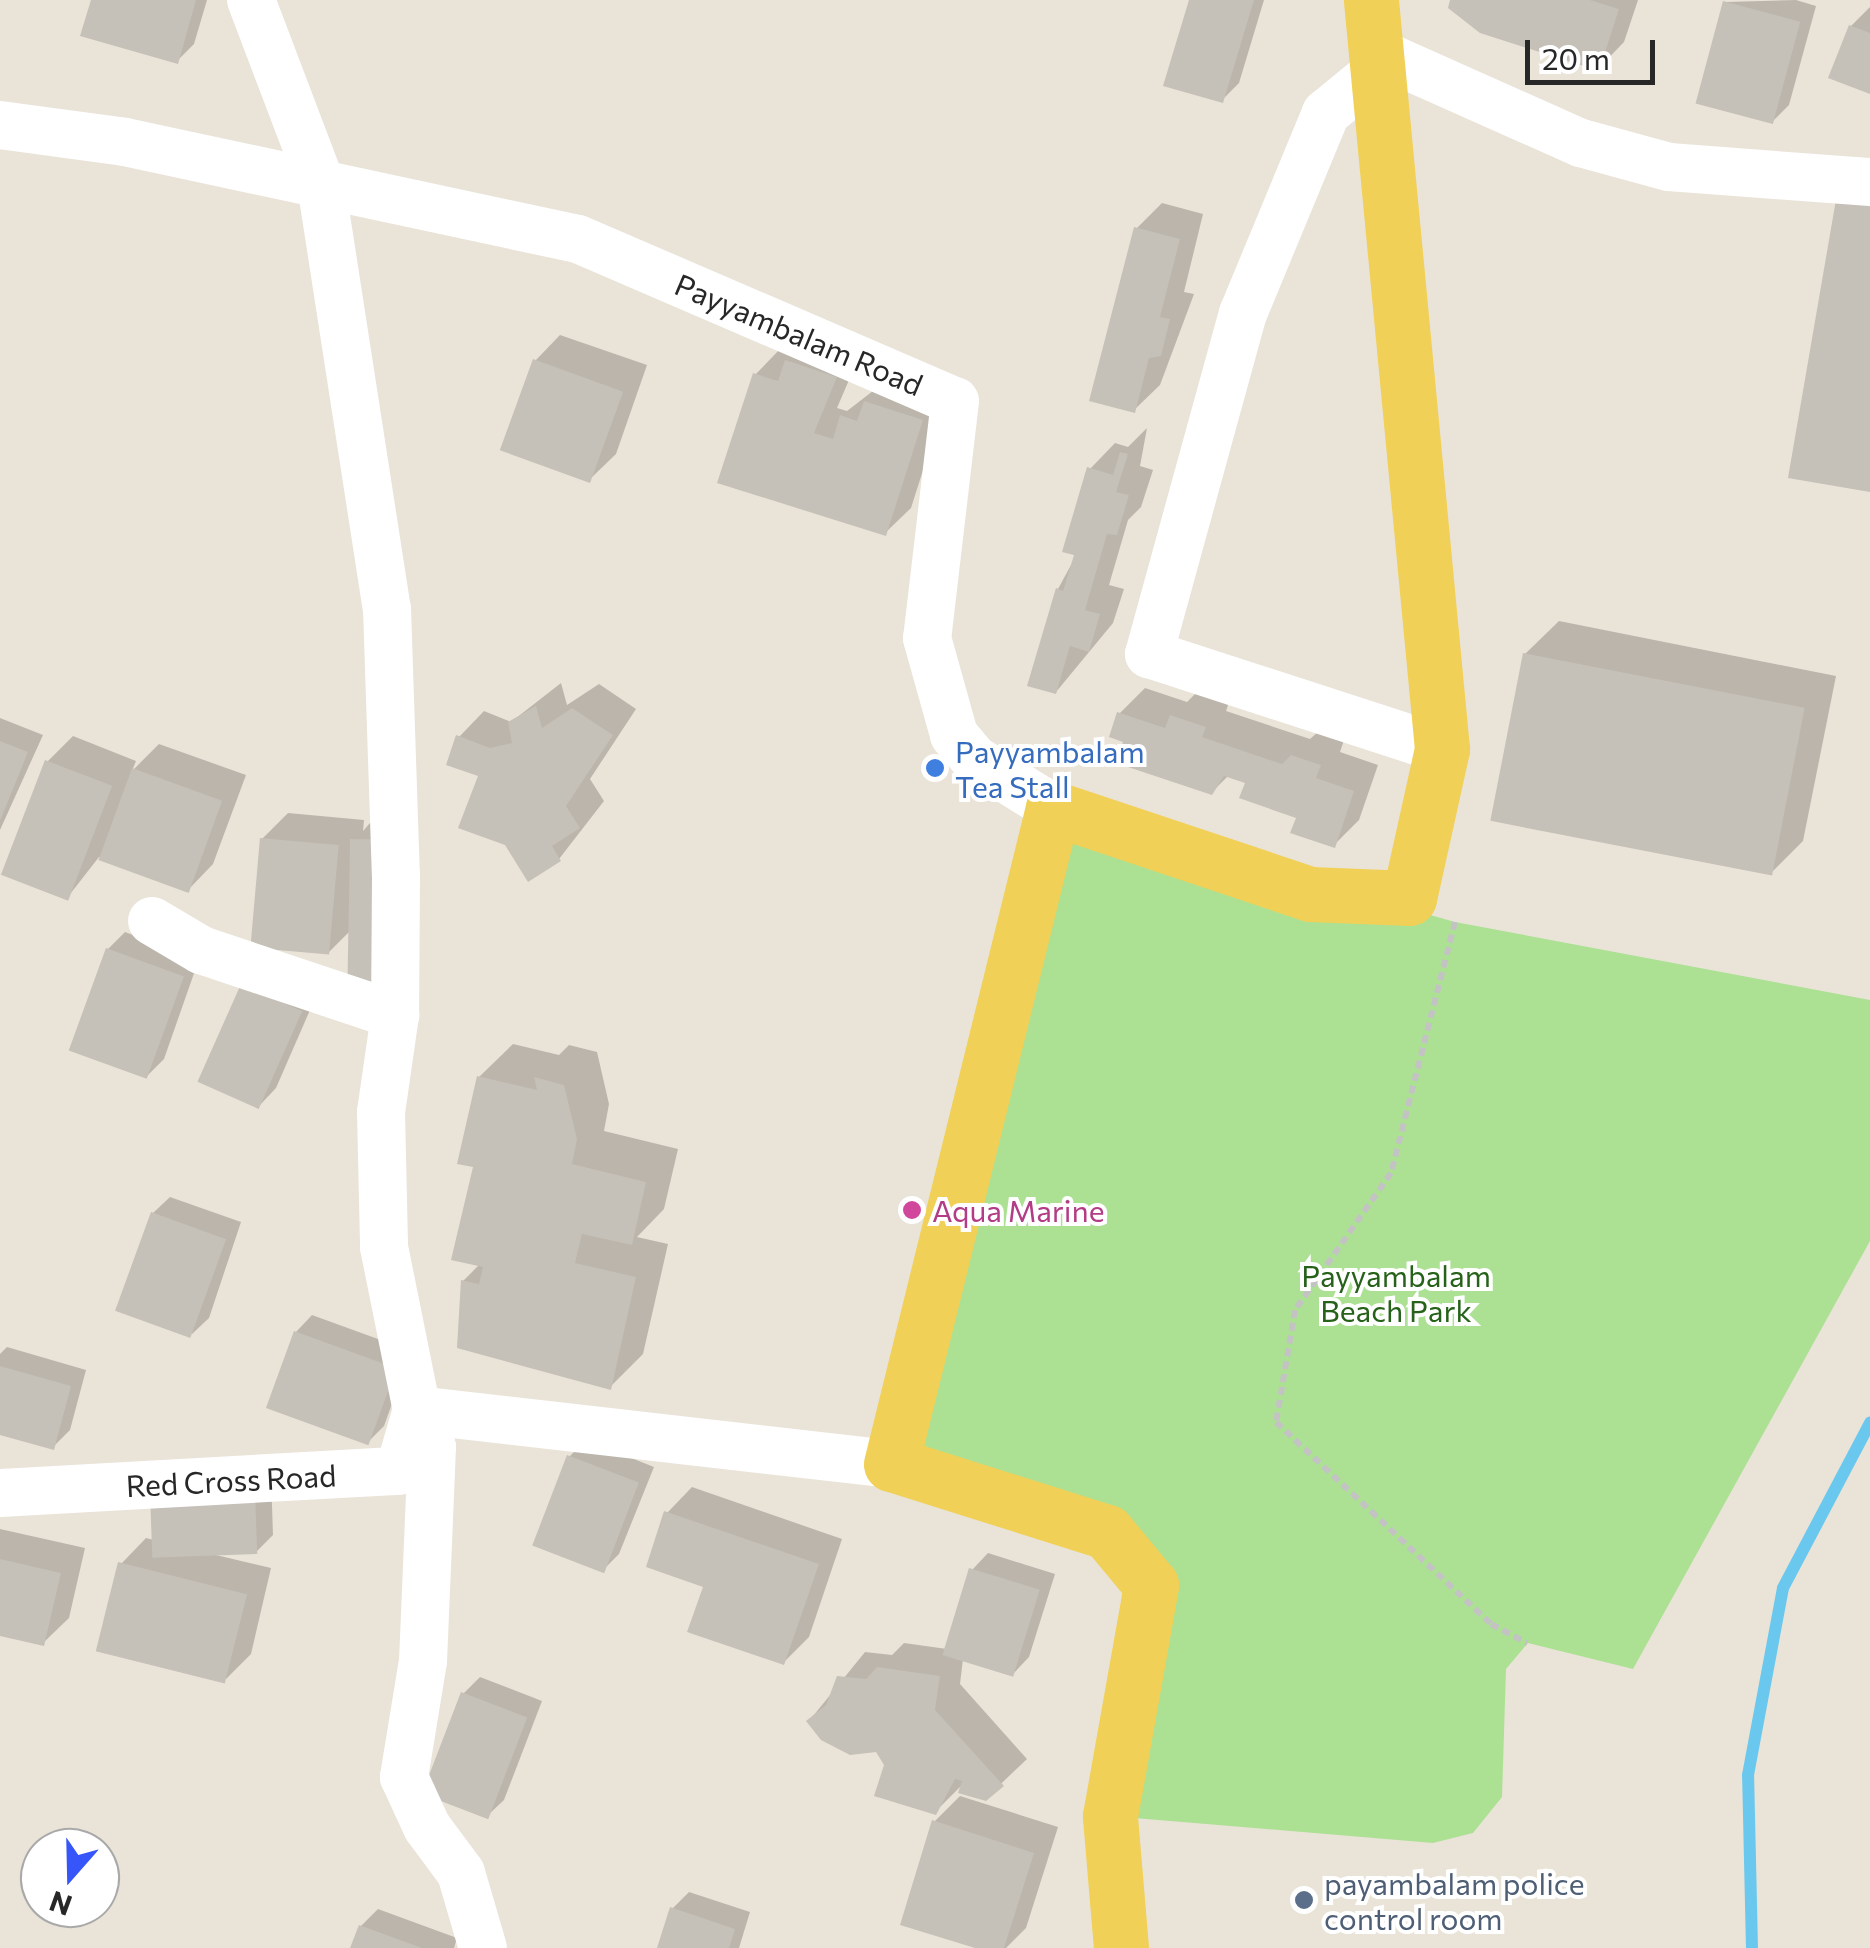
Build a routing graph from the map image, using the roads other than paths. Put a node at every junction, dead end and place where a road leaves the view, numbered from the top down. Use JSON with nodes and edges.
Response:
{"nodes":[{"id":1,"x":251,"y":0,"type":"edge"},
{"id":2,"x":1374,"y":41,"type":"edge"},
{"id":3,"x":0,"y":125,"type":"edge"},
{"id":4,"x":1870,"y":182,"type":"edge"},
{"id":5,"x":322,"y":184,"type":"junction"},
{"id":6,"x":1442,"y":749,"type":"junction"},
{"id":7,"x":1053,"y":808,"type":"junction"},
{"id":8,"x":152,"y":921,"type":"dead end"},
{"id":9,"x":395,"y":1015,"type":"junction"},
{"id":10,"x":417,"y":1410,"type":"junction"},
{"id":11,"x":891,"y":1464,"type":"junction"},
{"id":12,"x":0,"y":1493,"type":"edge"},
{"id":13,"x":483,"y":1948,"type":"edge"},
{"id":14,"x":1121,"y":1948,"type":"edge"}],
"edges":[{"from":1,"to":5,"type":"street"},
{"from":2,"to":4,"type":"street"},
{"from":2,"to":6,"type":"main road"},
{"from":2,"to":6,"type":"street"},
{"from":3,"to":5,"type":"street","name":"Payyambalam Road"},
{"from":5,"to":7,"type":"street","name":"Payyambalam Road"},
{"from":5,"to":9,"type":"street"},
{"from":6,"to":7,"type":"main road","name":"Payyambalam Road"},
{"from":7,"to":11,"type":"main road"},
{"from":8,"to":9,"type":"street"},
{"from":9,"to":10,"type":"street"},
{"from":10,"to":11,"type":"street"},
{"from":10,"to":12,"type":"street","name":"Red Cross Road"},
{"from":10,"to":13,"type":"street"},
{"from":11,"to":14,"type":"main road"}]}
